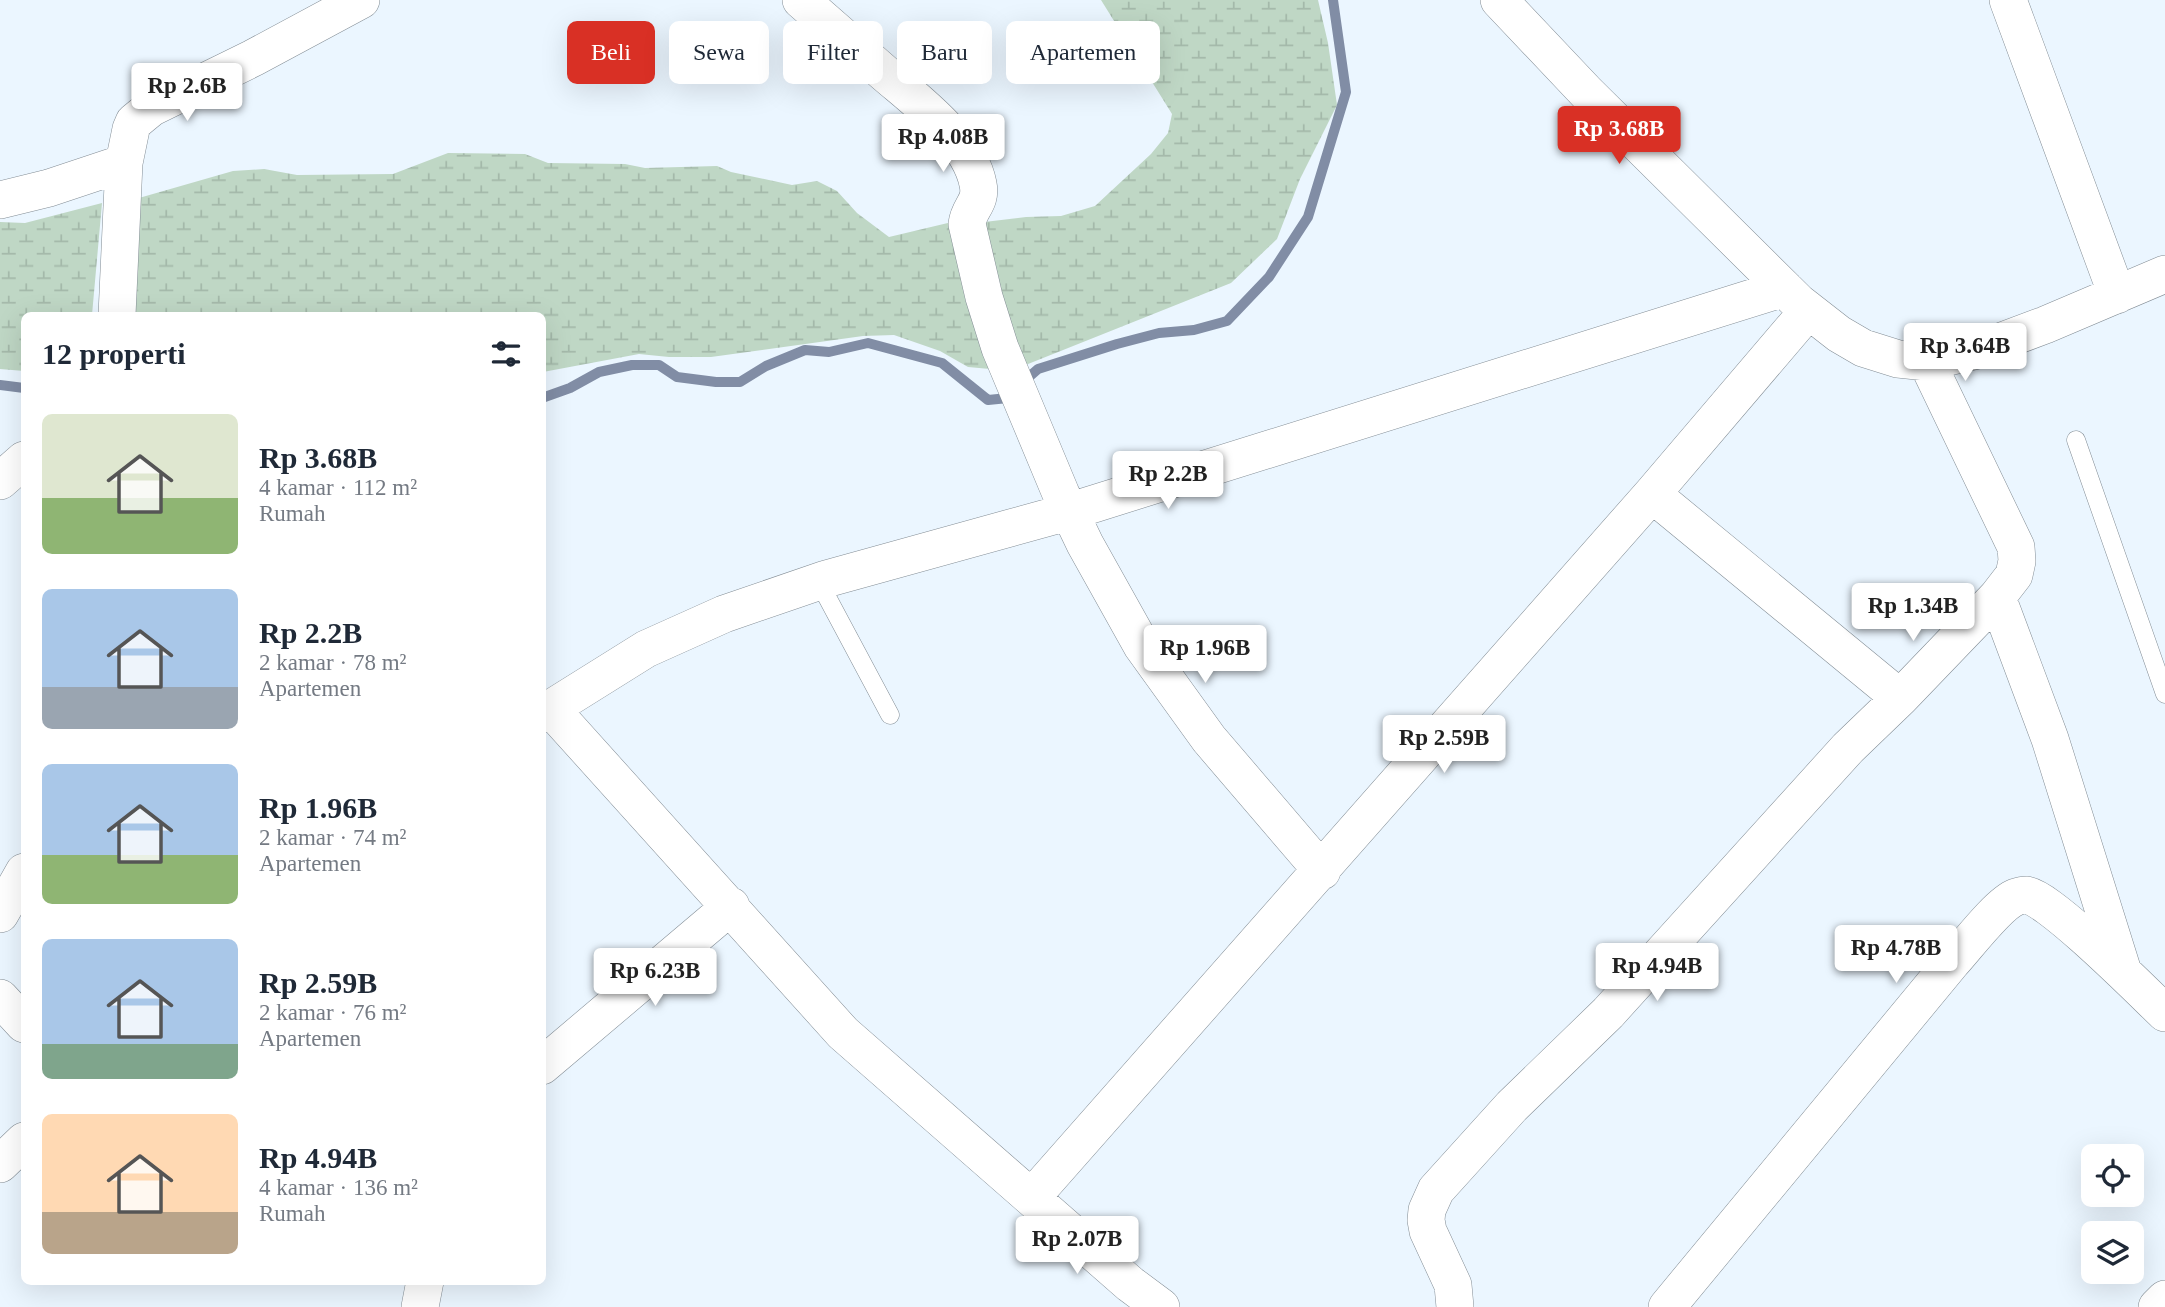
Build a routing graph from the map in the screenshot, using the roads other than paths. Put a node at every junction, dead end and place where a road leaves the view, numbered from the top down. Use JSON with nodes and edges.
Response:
{"nodes":[{"id":1,"x":361,"y":0,"type":"edge"},
{"id":2,"x":801,"y":0,"type":"edge"},
{"id":3,"x":1499,"y":0,"type":"edge"},
{"id":4,"x":2008,"y":0,"type":"edge"},
{"id":5,"x":124,"y":163,"type":"junction"},
{"id":6,"x":0,"y":200,"type":"edge"},
{"id":7,"x":2165,"y":274,"type":"edge"},
{"id":8,"x":2118,"y":295,"type":"junction"},
{"id":9,"x":1796,"y":299,"type":"junction"},
{"id":10,"x":117,"y":312,"type":"edge"},
{"id":11,"x":1927,"y":362,"type":"junction"},
{"id":12,"x":2076,"y":440,"type":"dead end"},
{"id":13,"x":21,"y":463,"type":"edge"},
{"id":14,"x":0,"y":481,"type":"edge"},
{"id":15,"x":1059,"y":490,"type":"junction"},
{"id":16,"x":1652,"y":494,"type":"junction"},
{"id":17,"x":819,"y":582,"type":"junction"},
{"id":18,"x":1997,"y":597,"type":"junction"},
{"id":19,"x":2165,"y":694,"type":"edge"},
{"id":20,"x":1900,"y":698,"type":"junction"},
{"id":21,"x":547,"y":711,"type":"edge"},
{"id":22,"x":890,"y":715,"type":"dead end"},
{"id":23,"x":1322,"y":871,"type":"junction"},
{"id":24,"x":21,"y":877,"type":"edge"},
{"id":25,"x":731,"y":906,"type":"junction"},
{"id":26,"x":0,"y":914,"type":"edge"},
{"id":27,"x":2123,"y":973,"type":"junction"},
{"id":28,"x":0,"y":998,"type":"edge"},
{"id":29,"x":2165,"y":1013,"type":"edge"},
{"id":30,"x":21,"y":1021,"type":"edge"},
{"id":31,"x":546,"y":1063,"type":"edge"},
{"id":32,"x":21,"y":1144,"type":"edge"},
{"id":33,"x":0,"y":1164,"type":"edge"},
{"id":34,"x":1032,"y":1196,"type":"junction"},
{"id":35,"x":424,"y":1285,"type":"edge"},
{"id":36,"x":1123,"y":1296,"type":"edge"},
{"id":37,"x":2165,"y":1299,"type":"edge"},
{"id":38,"x":420,"y":1307,"type":"edge"},
{"id":39,"x":1161,"y":1307,"type":"edge"},
{"id":40,"x":1455,"y":1307,"type":"edge"},
{"id":41,"x":1667,"y":1307,"type":"edge"},
{"id":42,"x":2157,"y":1307,"type":"edge"}],
"edges":[{"from":1,"to":5,"type":"street"},
{"from":2,"to":15,"type":"street"},
{"from":3,"to":9,"type":"street"},
{"from":4,"to":8,"type":"street"},
{"from":5,"to":6,"type":"street"},
{"from":5,"to":10,"type":"street"},
{"from":7,"to":8,"type":"street"},
{"from":8,"to":11,"type":"street"},
{"from":9,"to":11,"type":"street"},
{"from":9,"to":15,"type":"street"},
{"from":9,"to":16,"type":"street"},
{"from":11,"to":18,"type":"street"},
{"from":12,"to":19,"type":"lane"},
{"from":13,"to":14,"type":"street"},
{"from":15,"to":17,"type":"street"},
{"from":15,"to":23,"type":"street"},
{"from":16,"to":20,"type":"street"},
{"from":16,"to":23,"type":"street"},
{"from":17,"to":21,"type":"street"},
{"from":17,"to":22,"type":"lane"},
{"from":18,"to":20,"type":"street"},
{"from":18,"to":27,"type":"street"},
{"from":20,"to":40,"type":"street"},
{"from":21,"to":25,"type":"street"},
{"from":23,"to":34,"type":"street"},
{"from":24,"to":26,"type":"street"},
{"from":25,"to":31,"type":"street"},
{"from":25,"to":34,"type":"street"},
{"from":27,"to":29,"type":"street"},
{"from":27,"to":41,"type":"street"},
{"from":28,"to":30,"type":"street"},
{"from":32,"to":33,"type":"street"},
{"from":34,"to":36,"type":"street"},
{"from":35,"to":38,"type":"street"},
{"from":36,"to":39,"type":"street"},
{"from":37,"to":42,"type":"street"}]}
